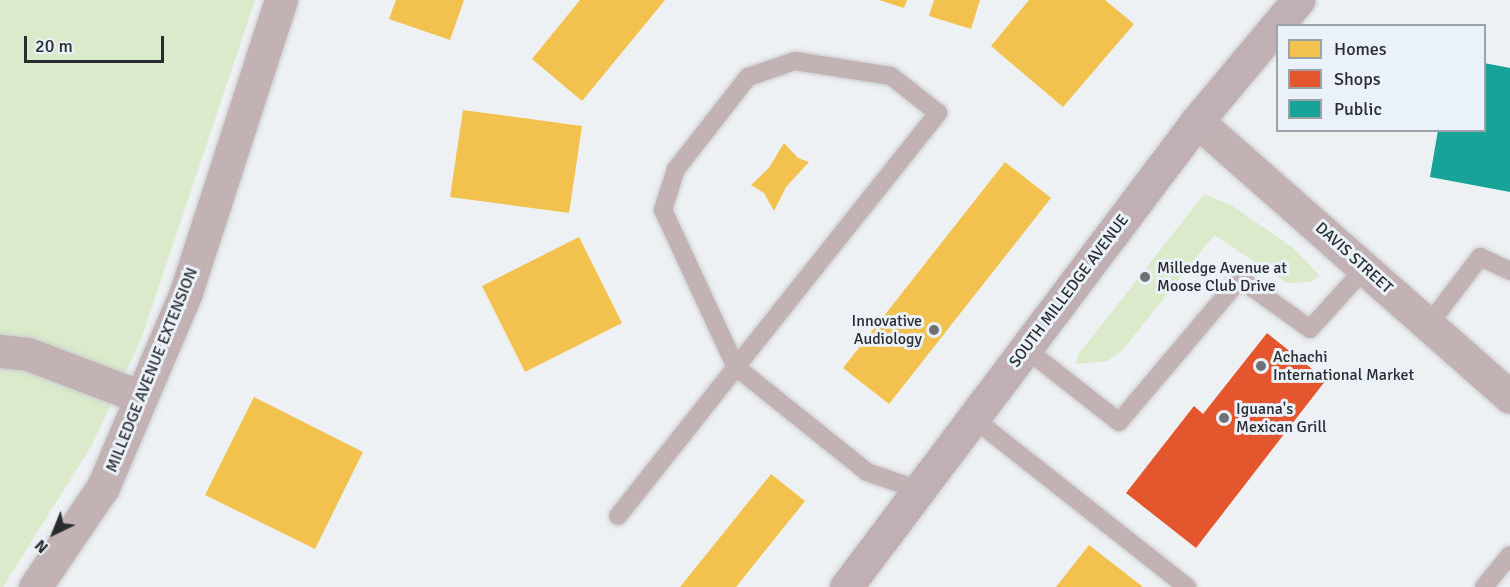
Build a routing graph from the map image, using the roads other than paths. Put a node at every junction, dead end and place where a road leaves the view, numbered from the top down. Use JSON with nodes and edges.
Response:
{"nodes":[{"id":1,"x":281,"y":0,"type":"edge"},
{"id":2,"x":1298,"y":0,"type":"edge"},
{"id":3,"x":1278,"y":24,"type":"edge"},
{"id":4,"x":1276,"y":27,"type":"edge"},
{"id":5,"x":1197,"y":122,"type":"junction"},
{"id":6,"x":1366,"y":267,"type":"junction"},
{"id":7,"x":1510,"y":271,"type":"edge"},
{"id":8,"x":1427,"y":327,"type":"junction"},
{"id":9,"x":1026,"y":349,"type":"junction"},
{"id":10,"x":0,"y":351,"type":"edge"},
{"id":11,"x":736,"y":367,"type":"junction"},
{"id":12,"x":1510,"y":396,"type":"edge"},
{"id":13,"x":141,"y":398,"type":"junction"},
{"id":14,"x":973,"y":418,"type":"junction"},
{"id":15,"x":919,"y":490,"type":"junction"},
{"id":16,"x":618,"y":516,"type":"dead end"},
{"id":17,"x":1510,"y":555,"type":"edge"},
{"id":18,"x":35,"y":587,"type":"edge"},
{"id":19,"x":846,"y":587,"type":"edge"},
{"id":20,"x":1187,"y":587,"type":"edge"},
{"id":21,"x":1484,"y":587,"type":"edge"}],
"edges":[{"from":1,"to":13,"type":"street","name":"MILLEDGE AVENUE EXTENSION"},
{"from":2,"to":3,"type":"main road","name":"SOUTH MILLEDGE AVENUE"},
{"from":4,"to":5,"type":"main road","name":"SOUTH MILLEDGE AVENUE"},
{"from":5,"to":6,"type":"street","name":"DAVIS STREET"},
{"from":5,"to":9,"type":"main road","name":"SOUTH MILLEDGE AVENUE"},
{"from":6,"to":8,"type":"street","name":"DAVIS STREET"},
{"from":6,"to":9,"type":"lane"},
{"from":7,"to":8,"type":"lane"},
{"from":8,"to":12,"type":"street","name":"DAVIS STREET"},
{"from":9,"to":14,"type":"main road","name":"SOUTH MILLEDGE AVENUE"},
{"from":10,"to":13,"type":"street"},
{"from":11,"to":11,"type":"lane"},
{"from":11,"to":15,"type":"lane"},
{"from":11,"to":16,"type":"lane"},
{"from":13,"to":18,"type":"street","name":"MILLEDGE AVENUE EXTENSION"},
{"from":14,"to":15,"type":"main road","name":"SOUTH MILLEDGE AVENUE"},
{"from":14,"to":20,"type":"lane"},
{"from":15,"to":19,"type":"main road","name":"SOUTH MILLEDGE AVENUE"},
{"from":17,"to":21,"type":"lane"}]}
